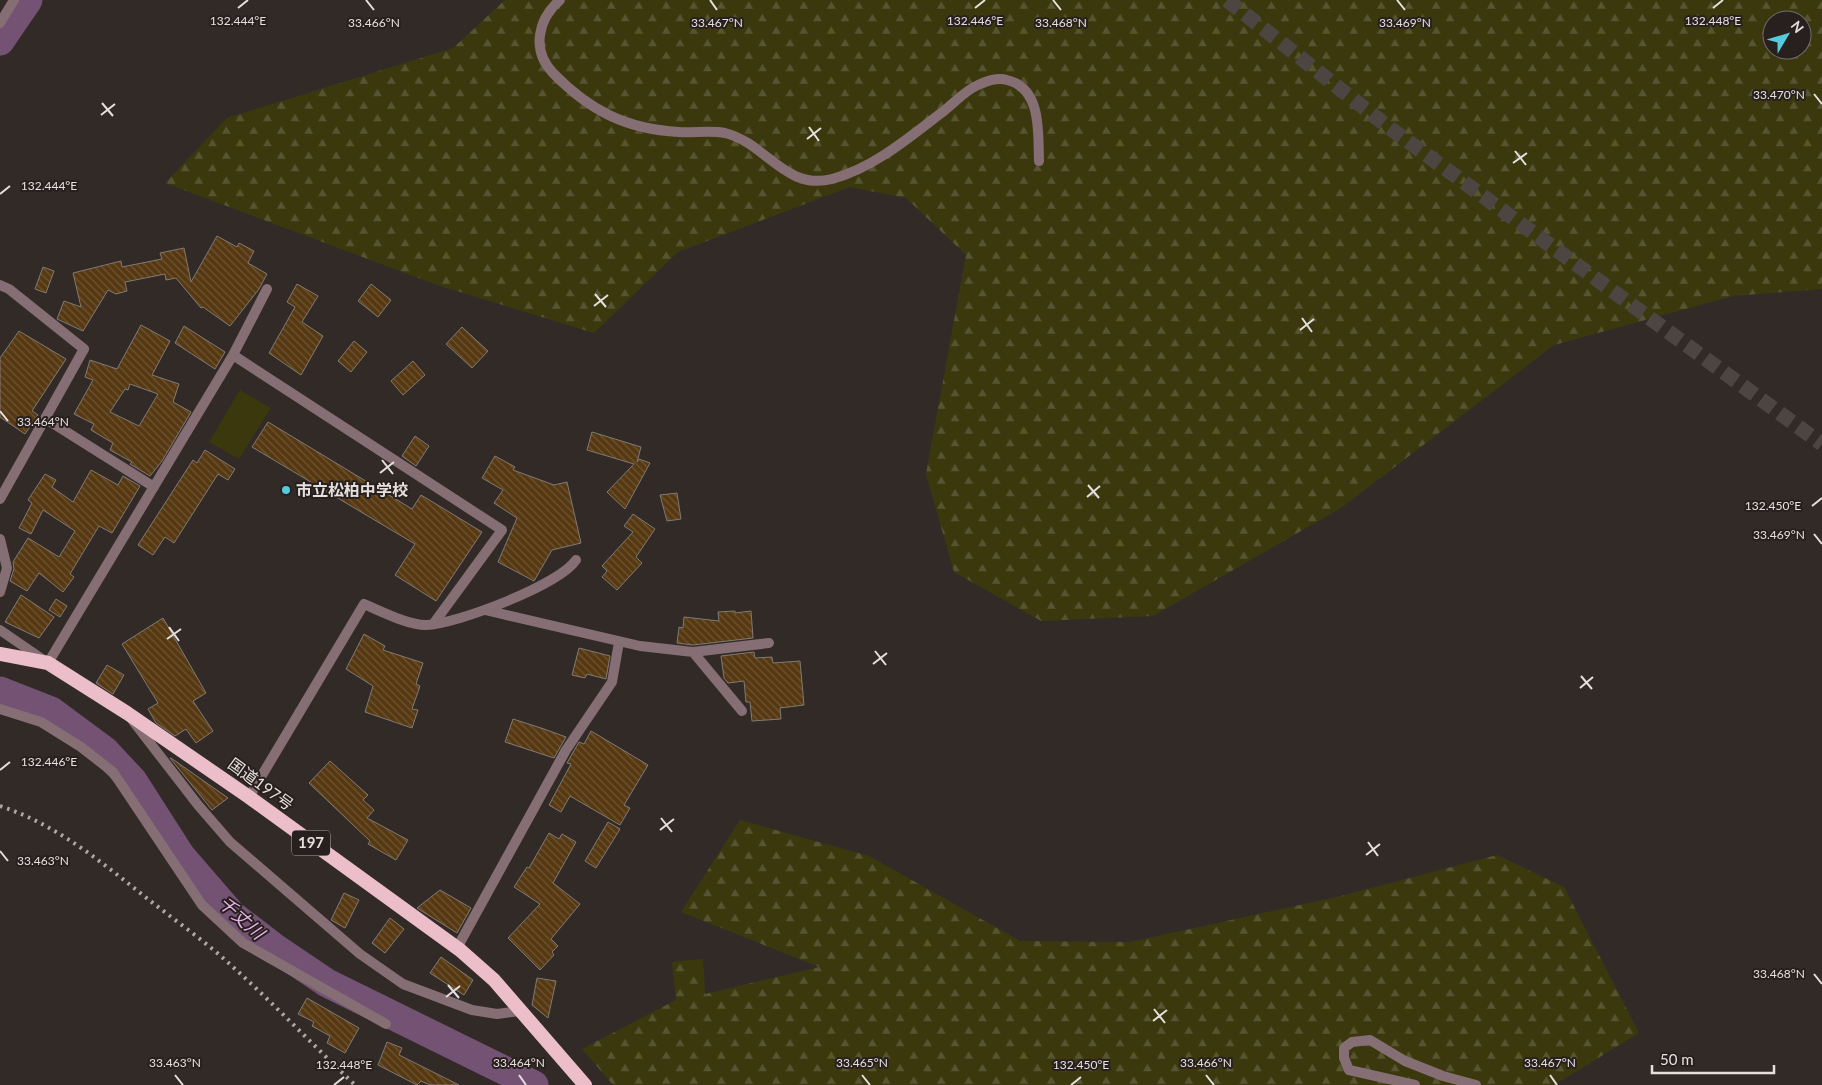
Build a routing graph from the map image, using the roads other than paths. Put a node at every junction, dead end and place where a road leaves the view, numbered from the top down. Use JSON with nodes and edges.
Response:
{"nodes":[{"id":1,"x":14,"y":0,"type":"edge"},
{"id":2,"x":560,"y":0,"type":"edge"},
{"id":3,"x":0,"y":23,"type":"edge"},
{"id":4,"x":1039,"y":161,"type":"dead end"},
{"id":5,"x":0,"y":285,"type":"edge"},
{"id":6,"x":267,"y":289,"type":"dead end"},
{"id":7,"x":233,"y":355,"type":"junction"},
{"id":8,"x":46,"y":419,"type":"junction"},
{"id":9,"x":154,"y":487,"type":"junction"},
{"id":10,"x":0,"y":499,"type":"edge"},
{"id":11,"x":0,"y":539,"type":"edge"},
{"id":12,"x":576,"y":560,"type":"dead end"},
{"id":13,"x":0,"y":592,"type":"edge"},
{"id":14,"x":485,"y":610,"type":"junction"},
{"id":15,"x":434,"y":623,"type":"junction"},
{"id":16,"x":0,"y":630,"type":"edge"},
{"id":17,"x":619,"y":642,"type":"junction"},
{"id":18,"x":769,"y":643,"type":"dead end"},
{"id":19,"x":692,"y":652,"type":"junction"},
{"id":20,"x":0,"y":654,"type":"edge"},
{"id":21,"x":48,"y":663,"type":"junction"},
{"id":22,"x":0,"y":709,"type":"edge"},
{"id":23,"x":742,"y":711,"type":"dead end"},
{"id":24,"x":127,"y":713,"type":"junction"},
{"id":25,"x":249,"y":797,"type":"junction"},
{"id":26,"x":457,"y":948,"type":"junction"},
{"id":27,"x":520,"y":1011,"type":"junction"},
{"id":28,"x":386,"y":1024,"type":"dead end"},
{"id":29,"x":585,"y":1085,"type":"edge"},
{"id":30,"x":1416,"y":1085,"type":"edge"},
{"id":31,"x":1476,"y":1085,"type":"edge"}],
"edges":[{"from":1,"to":3,"type":"street"},
{"from":2,"to":4,"type":"street"},
{"from":5,"to":8,"type":"street"},
{"from":6,"to":7,"type":"street"},
{"from":7,"to":9,"type":"street"},
{"from":7,"to":15,"type":"street"},
{"from":8,"to":9,"type":"street"},
{"from":8,"to":10,"type":"street"},
{"from":9,"to":21,"type":"street"},
{"from":11,"to":13,"type":"street"},
{"from":12,"to":14,"type":"street"},
{"from":14,"to":15,"type":"street"},
{"from":14,"to":17,"type":"street"},
{"from":15,"to":25,"type":"street"},
{"from":16,"to":21,"type":"street"},
{"from":17,"to":19,"type":"street"},
{"from":17,"to":26,"type":"street"},
{"from":18,"to":19,"type":"street"},
{"from":19,"to":23,"type":"street"},
{"from":20,"to":21,"type":"highway","name":"国道197号","number":"197"},
{"from":21,"to":24,"type":"highway","name":"国道197号","number":"197"},
{"from":22,"to":28,"type":"street"},
{"from":24,"to":25,"type":"highway","name":"国道197号","number":"197"},
{"from":24,"to":27,"type":"street"},
{"from":25,"to":26,"type":"highway","name":"国道197号","number":"197"},
{"from":26,"to":27,"type":"highway","name":"国道197号","number":"197"},
{"from":27,"to":29,"type":"highway","name":"国道197号","number":"197"},
{"from":30,"to":31,"type":"street"}]}
